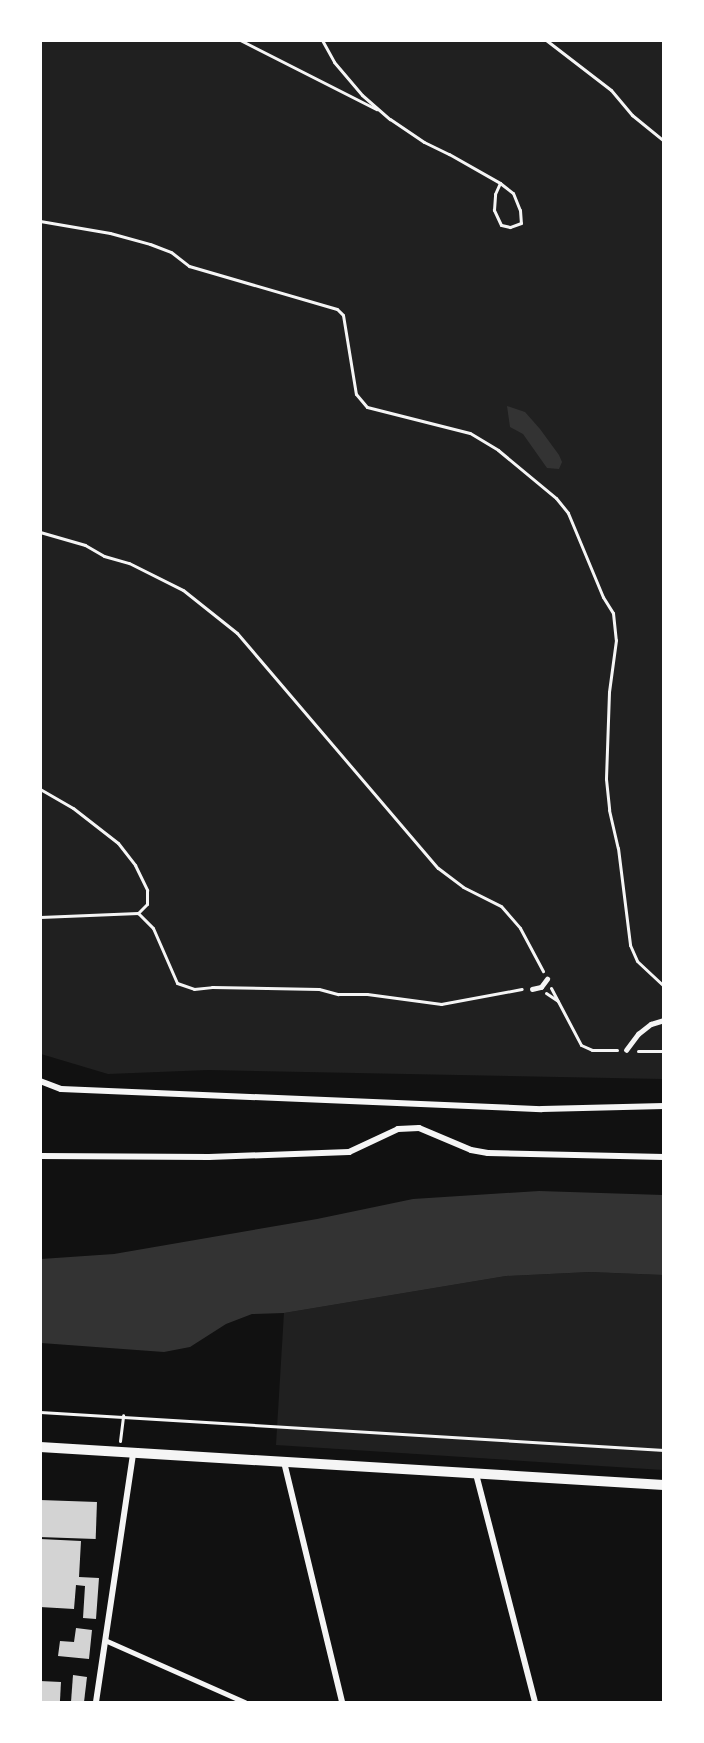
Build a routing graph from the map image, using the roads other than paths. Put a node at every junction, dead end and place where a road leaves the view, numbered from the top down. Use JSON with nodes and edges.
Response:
{"nodes":[{"id":1,"x":547,"y":979,"type":"road end"},
{"id":2,"x":532,"y":990,"type":"road end"},
{"id":3,"x":663,"y":1020,"type":"edge"},
{"id":4,"x":626,"y":1050,"type":"road end"},
{"id":5,"x":40,"y":1081,"type":"edge"},
{"id":6,"x":663,"y":1106,"type":"edge"},
{"id":7,"x":40,"y":1156,"type":"edge"},
{"id":8,"x":663,"y":1157,"type":"edge"},
{"id":9,"x":40,"y":1447,"type":"edge"},
{"id":10,"x":133,"y":1453,"type":"junction"},
{"id":11,"x":284,"y":1461,"type":"junction"},
{"id":12,"x":476,"y":1474,"type":"junction"},
{"id":13,"x":663,"y":1485,"type":"edge"},
{"id":14,"x":105,"y":1640,"type":"junction"},
{"id":15,"x":96,"y":1702,"type":"edge"},
{"id":16,"x":245,"y":1702,"type":"edge"},
{"id":17,"x":342,"y":1702,"type":"edge"},
{"id":18,"x":535,"y":1702,"type":"edge"}],
"edges":[{"from":1,"to":2,"type":"lane"},
{"from":3,"to":4,"type":"lane"},
{"from":5,"to":6,"type":"street"},
{"from":7,"to":8,"type":"street"},
{"from":9,"to":10,"type":"street"},
{"from":10,"to":11,"type":"street"},
{"from":10,"to":14,"type":"street"},
{"from":11,"to":12,"type":"street"},
{"from":11,"to":17,"type":"street"},
{"from":12,"to":13,"type":"street"},
{"from":12,"to":18,"type":"street"},
{"from":14,"to":15,"type":"street"},
{"from":14,"to":16,"type":"lane"}]}
